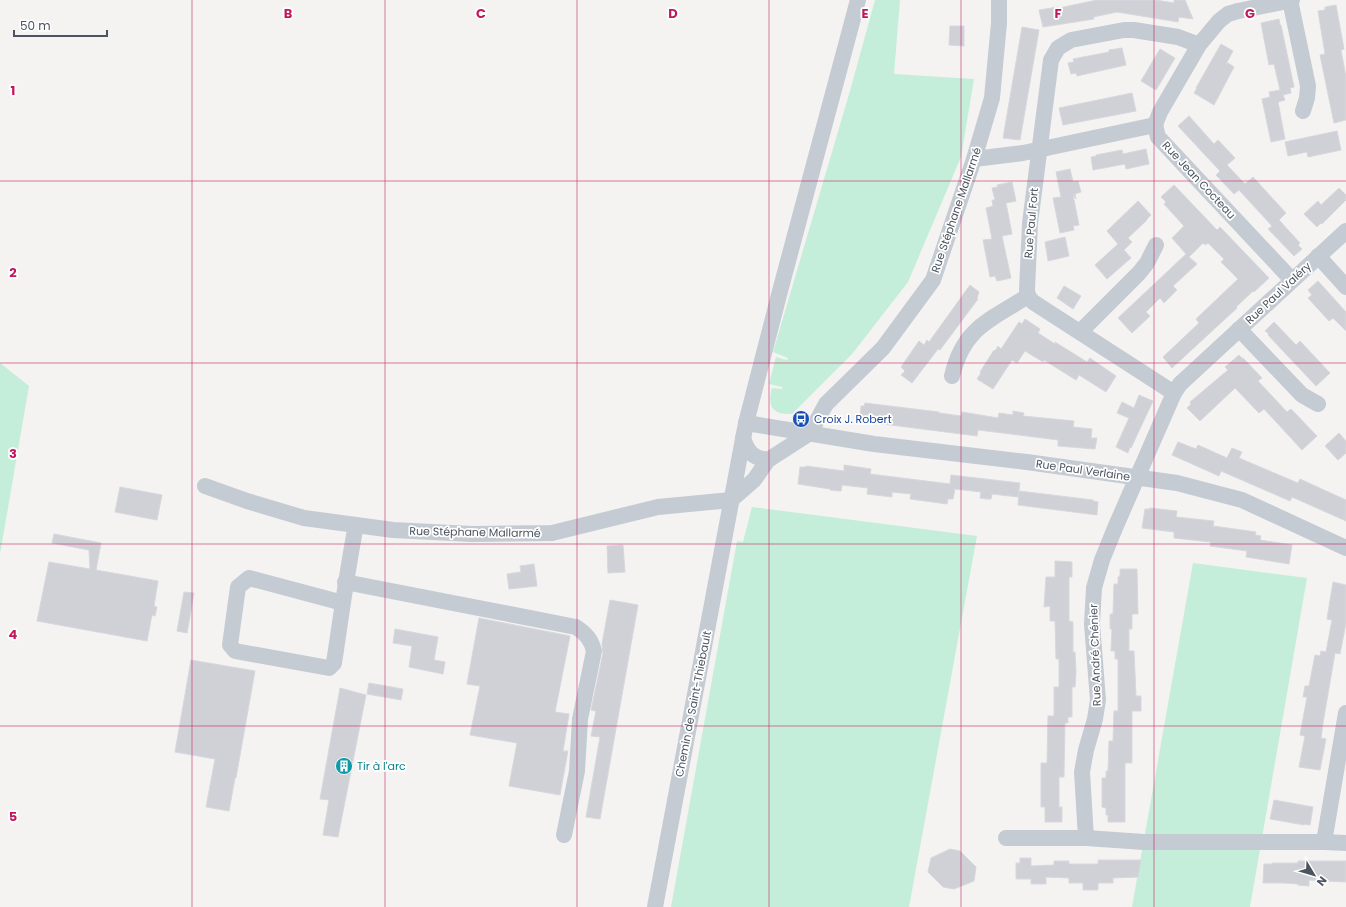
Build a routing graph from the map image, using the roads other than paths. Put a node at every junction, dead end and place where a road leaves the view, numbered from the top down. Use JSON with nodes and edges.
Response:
{"nodes":[{"id":1,"x":858,"y":0,"type":"edge"},
{"id":2,"x":999,"y":0,"type":"edge"},
{"id":3,"x":1291,"y":0,"type":"edge"},
{"id":4,"x":1199,"y":45,"type":"junction"},
{"id":5,"x":1303,"y":111,"type":"dead end"},
{"id":6,"x":1155,"y":125,"type":"junction"},
{"id":7,"x":1039,"y":149,"type":"junction"},
{"id":8,"x":974,"y":159,"type":"junction"},
{"id":9,"x":1346,"y":231,"type":"edge"},
{"id":10,"x":1156,"y":245,"type":"dead end"},
{"id":11,"x":1318,"y":256,"type":"junction"},
{"id":12,"x":1292,"y":280,"type":"junction"},
{"id":13,"x":1346,"y":286,"type":"edge"},
{"id":14,"x":1028,"y":296,"type":"junction"},
{"id":15,"x":1239,"y":329,"type":"junction"},
{"id":16,"x":1080,"y":332,"type":"junction"},
{"id":17,"x":952,"y":376,"type":"dead end"},
{"id":18,"x":1174,"y":392,"type":"junction"},
{"id":19,"x":1318,"y":404,"type":"dead end"},
{"id":20,"x":745,"y":431,"type":"junction"},
{"id":21,"x":810,"y":433,"type":"junction"},
{"id":22,"x":768,"y":460,"type":"junction"},
{"id":23,"x":1137,"y":477,"type":"junction"},
{"id":24,"x":205,"y":486,"type":"dead end"},
{"id":25,"x":731,"y":500,"type":"junction"},
{"id":26,"x":356,"y":525,"type":"junction"},
{"id":27,"x":1346,"y":548,"type":"edge"},
{"id":28,"x":346,"y":582,"type":"junction"},
{"id":29,"x":343,"y":603,"type":"junction"},
{"id":30,"x":1346,"y":714,"type":"edge"},
{"id":31,"x":564,"y":835,"type":"dead end"},
{"id":32,"x":1006,"y":838,"type":"dead end"},
{"id":33,"x":1086,"y":838,"type":"junction"},
{"id":34,"x":1324,"y":842,"type":"junction"},
{"id":35,"x":1346,"y":843,"type":"edge"},
{"id":36,"x":655,"y":907,"type":"edge"}],
"edges":[{"from":1,"to":20,"type":"street","name":"Chemin de Saint-Thiebault"},
{"from":2,"to":8,"type":"street","name":"Rue Stéphane Mallarmé"},
{"from":3,"to":4,"type":"street"},
{"from":3,"to":5,"type":"street"},
{"from":4,"to":6,"type":"street"},
{"from":4,"to":7,"type":"street","name":"Rue Paul Fort"},
{"from":6,"to":7,"type":"street"},
{"from":6,"to":12,"type":"street","name":"Rue Jean Cocteau"},
{"from":7,"to":8,"type":"street"},
{"from":7,"to":14,"type":"street","name":"Rue Paul Fort"},
{"from":8,"to":21,"type":"street","name":"Rue Stéphane Mallarmé"},
{"from":9,"to":11,"type":"street","name":"Rue Paul Valéry"},
{"from":10,"to":16,"type":"street"},
{"from":11,"to":12,"type":"street","name":"Rue Paul Valéry"},
{"from":11,"to":13,"type":"street","name":"Rue Paul Valéry"},
{"from":12,"to":15,"type":"street","name":"Rue Paul Valéry"},
{"from":14,"to":16,"type":"street"},
{"from":14,"to":17,"type":"street"},
{"from":15,"to":18,"type":"street","name":"Rue Paul Valéry"},
{"from":15,"to":19,"type":"street","name":"Rue Paul Valéry"},
{"from":16,"to":18,"type":"street"},
{"from":18,"to":23,"type":"street","name":"Rue Paul Valéry"},
{"from":20,"to":21,"type":"street","name":"Rue Paul Verlaine"},
{"from":20,"to":22,"type":"street"},
{"from":20,"to":25,"type":"street","name":"Chemin de Saint-Thiebault"},
{"from":21,"to":22,"type":"street","name":"Rue Stéphane Mallarmé"},
{"from":21,"to":23,"type":"street","name":"Rue Paul Verlaine"},
{"from":22,"to":25,"type":"street","name":"Rue Stéphane Mallarmé"},
{"from":23,"to":27,"type":"street","name":"Rue Paul Verlaine"},
{"from":23,"to":33,"type":"street","name":"Rue André Chénier"},
{"from":24,"to":26,"type":"street","name":"Rue Stéphane Mallarmé"},
{"from":25,"to":26,"type":"street","name":"Rue Stéphane Mallarmé"},
{"from":25,"to":36,"type":"street","name":"Chemin de Saint-Thiebault"},
{"from":26,"to":28,"type":"street"},
{"from":28,"to":29,"type":"street"},
{"from":28,"to":31,"type":"street"},
{"from":29,"to":29,"type":"street"},
{"from":30,"to":34,"type":"street"},
{"from":32,"to":33,"type":"street"},
{"from":33,"to":34,"type":"street"},
{"from":34,"to":35,"type":"street"}]}
